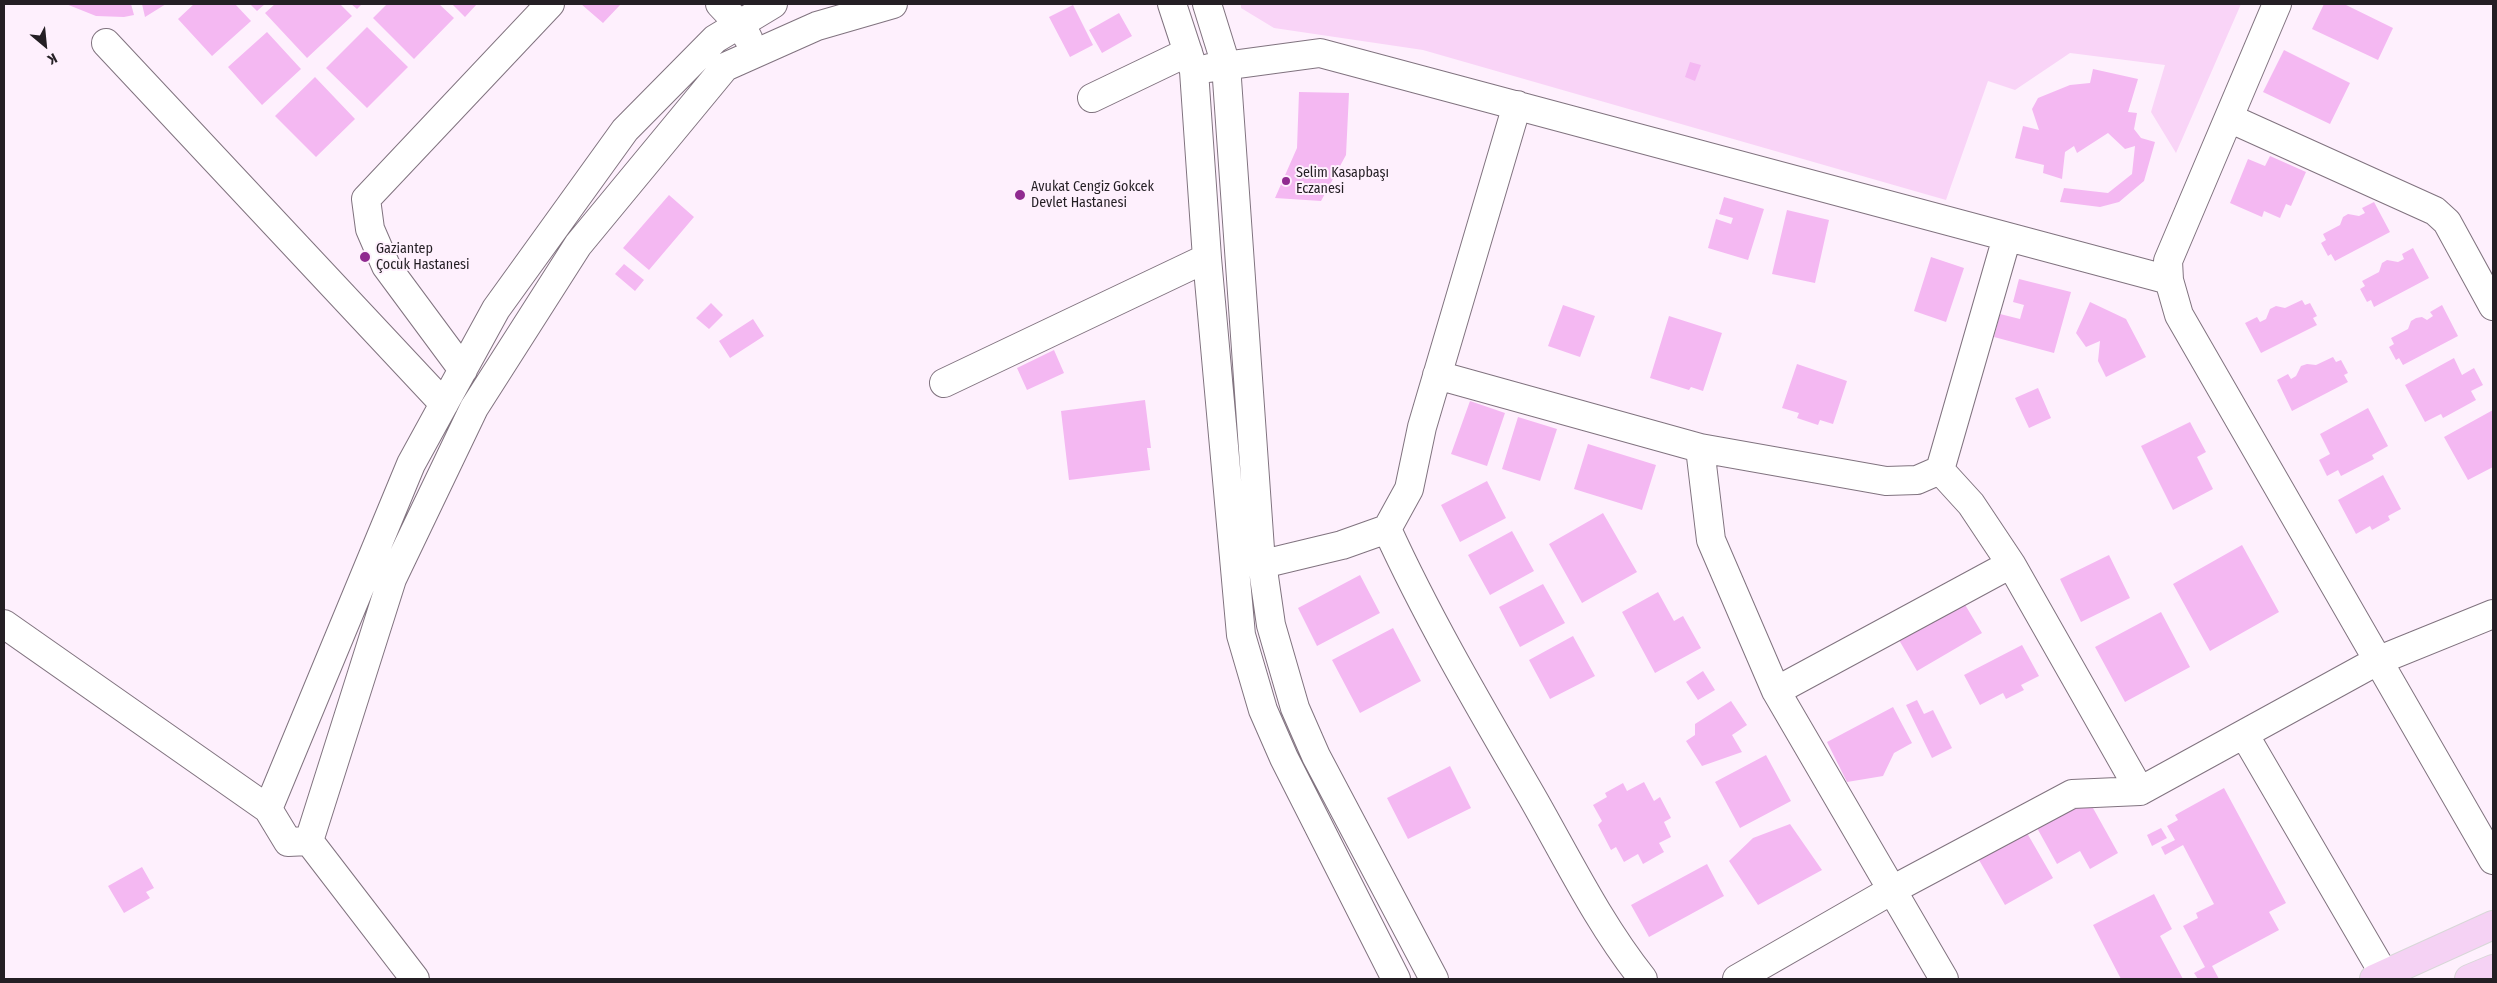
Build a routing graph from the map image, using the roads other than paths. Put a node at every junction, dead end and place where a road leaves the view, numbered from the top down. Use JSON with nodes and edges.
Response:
{"nodes":[{"id":1,"x":550,"y":4,"type":"edge"},
{"id":2,"x":720,"y":4,"type":"edge"},
{"id":3,"x":773,"y":4,"type":"edge"},
{"id":4,"x":893,"y":4,"type":"edge"},
{"id":5,"x":1172,"y":4,"type":"edge"},
{"id":6,"x":1207,"y":4,"type":"edge"},
{"id":7,"x":2277,"y":4,"type":"edge"},
{"id":8,"x":740,"y":24,"type":"junction"},
{"id":9,"x":106,"y":43,"type":"dead end"},
{"id":10,"x":757,"y":52,"type":"junction"},
{"id":11,"x":1191,"y":62,"type":"junction"},
{"id":12,"x":1226,"y":65,"type":"junction"},
{"id":13,"x":1092,"y":98,"type":"dead end"},
{"id":14,"x":1517,"y":105,"type":"junction"},
{"id":15,"x":2229,"y":118,"type":"junction"},
{"id":16,"x":2007,"y":237,"type":"junction"},
{"id":17,"x":1207,"y":258,"type":"junction"},
{"id":18,"x":2169,"y":280,"type":"junction"},
{"id":19,"x":2493,"y":306,"type":"edge"},
{"id":20,"x":463,"y":370,"type":"junction"},
{"id":21,"x":1437,"y":375,"type":"junction"},
{"id":22,"x":944,"y":383,"type":"dead end"},
{"id":23,"x":444,"y":404,"type":"junction"},
{"id":24,"x":1700,"y":448,"type":"junction"},
{"id":25,"x":1940,"y":470,"type":"junction"},
{"id":26,"x":1387,"y":529,"type":"junction"},
{"id":27,"x":1263,"y":564,"type":"junction"},
{"id":28,"x":2011,"y":564,"type":"junction"},
{"id":29,"x":2493,"y":614,"type":"edge"},
{"id":30,"x":4,"y":624,"type":"edge"},
{"id":31,"x":2377,"y":661,"type":"junction"},
{"id":32,"x":1776,"y":691,"type":"junction"},
{"id":33,"x":2244,"y":734,"type":"junction"},
{"id":34,"x":2140,"y":791,"type":"junction"},
{"id":35,"x":268,"y":810,"type":"junction"},
{"id":36,"x":309,"y":841,"type":"junction"},
{"id":37,"x":2493,"y":860,"type":"edge"},
{"id":38,"x":1892,"y":890,"type":"junction"},
{"id":39,"x":2493,"y":925,"type":"edge"},
{"id":40,"x":2493,"y":969,"type":"edge"},
{"id":41,"x":2379,"y":977,"type":"edge"},
{"id":42,"x":415,"y":979,"type":"edge"},
{"id":43,"x":1396,"y":979,"type":"edge"},
{"id":44,"x":1434,"y":979,"type":"edge"},
{"id":45,"x":1643,"y":979,"type":"edge"},
{"id":46,"x":1737,"y":979,"type":"edge"},
{"id":47,"x":1944,"y":979,"type":"edge"},
{"id":48,"x":2469,"y":979,"type":"edge"}],
"edges":[{"from":1,"to":20,"type":"street"},
{"from":2,"to":8,"type":"street"},
{"from":3,"to":8,"type":"street"},
{"from":4,"to":10,"type":"street"},
{"from":5,"to":11,"type":"street"},
{"from":6,"to":12,"type":"street"},
{"from":7,"to":15,"type":"street"},
{"from":8,"to":10,"type":"street"},
{"from":8,"to":20,"type":"street"},
{"from":9,"to":23,"type":"street"},
{"from":10,"to":36,"type":"street"},
{"from":11,"to":12,"type":"street"},
{"from":11,"to":13,"type":"street"},
{"from":11,"to":17,"type":"street"},
{"from":12,"to":14,"type":"street"},
{"from":12,"to":27,"type":"street"},
{"from":14,"to":16,"type":"street"},
{"from":14,"to":21,"type":"street"},
{"from":15,"to":18,"type":"street"},
{"from":15,"to":19,"type":"street"},
{"from":16,"to":18,"type":"street"},
{"from":16,"to":25,"type":"street"},
{"from":17,"to":22,"type":"street"},
{"from":17,"to":43,"type":"street"},
{"from":18,"to":31,"type":"street"},
{"from":20,"to":23,"type":"street"},
{"from":21,"to":24,"type":"street"},
{"from":21,"to":26,"type":"street"},
{"from":23,"to":35,"type":"street"},
{"from":24,"to":25,"type":"street"},
{"from":24,"to":32,"type":"street"},
{"from":25,"to":28,"type":"street"},
{"from":26,"to":27,"type":"street"},
{"from":26,"to":45,"type":"street"},
{"from":27,"to":44,"type":"street"},
{"from":28,"to":32,"type":"street"},
{"from":28,"to":34,"type":"street"},
{"from":29,"to":31,"type":"street"},
{"from":30,"to":35,"type":"street"},
{"from":31,"to":33,"type":"street"},
{"from":31,"to":37,"type":"street"},
{"from":32,"to":38,"type":"street"},
{"from":33,"to":34,"type":"street"},
{"from":33,"to":41,"type":"street"},
{"from":34,"to":38,"type":"street"},
{"from":35,"to":36,"type":"street"},
{"from":36,"to":42,"type":"street"},
{"from":38,"to":46,"type":"street"},
{"from":38,"to":47,"type":"street"},
{"from":39,"to":41,"type":"main road"},
{"from":40,"to":48,"type":"main road"}]}
